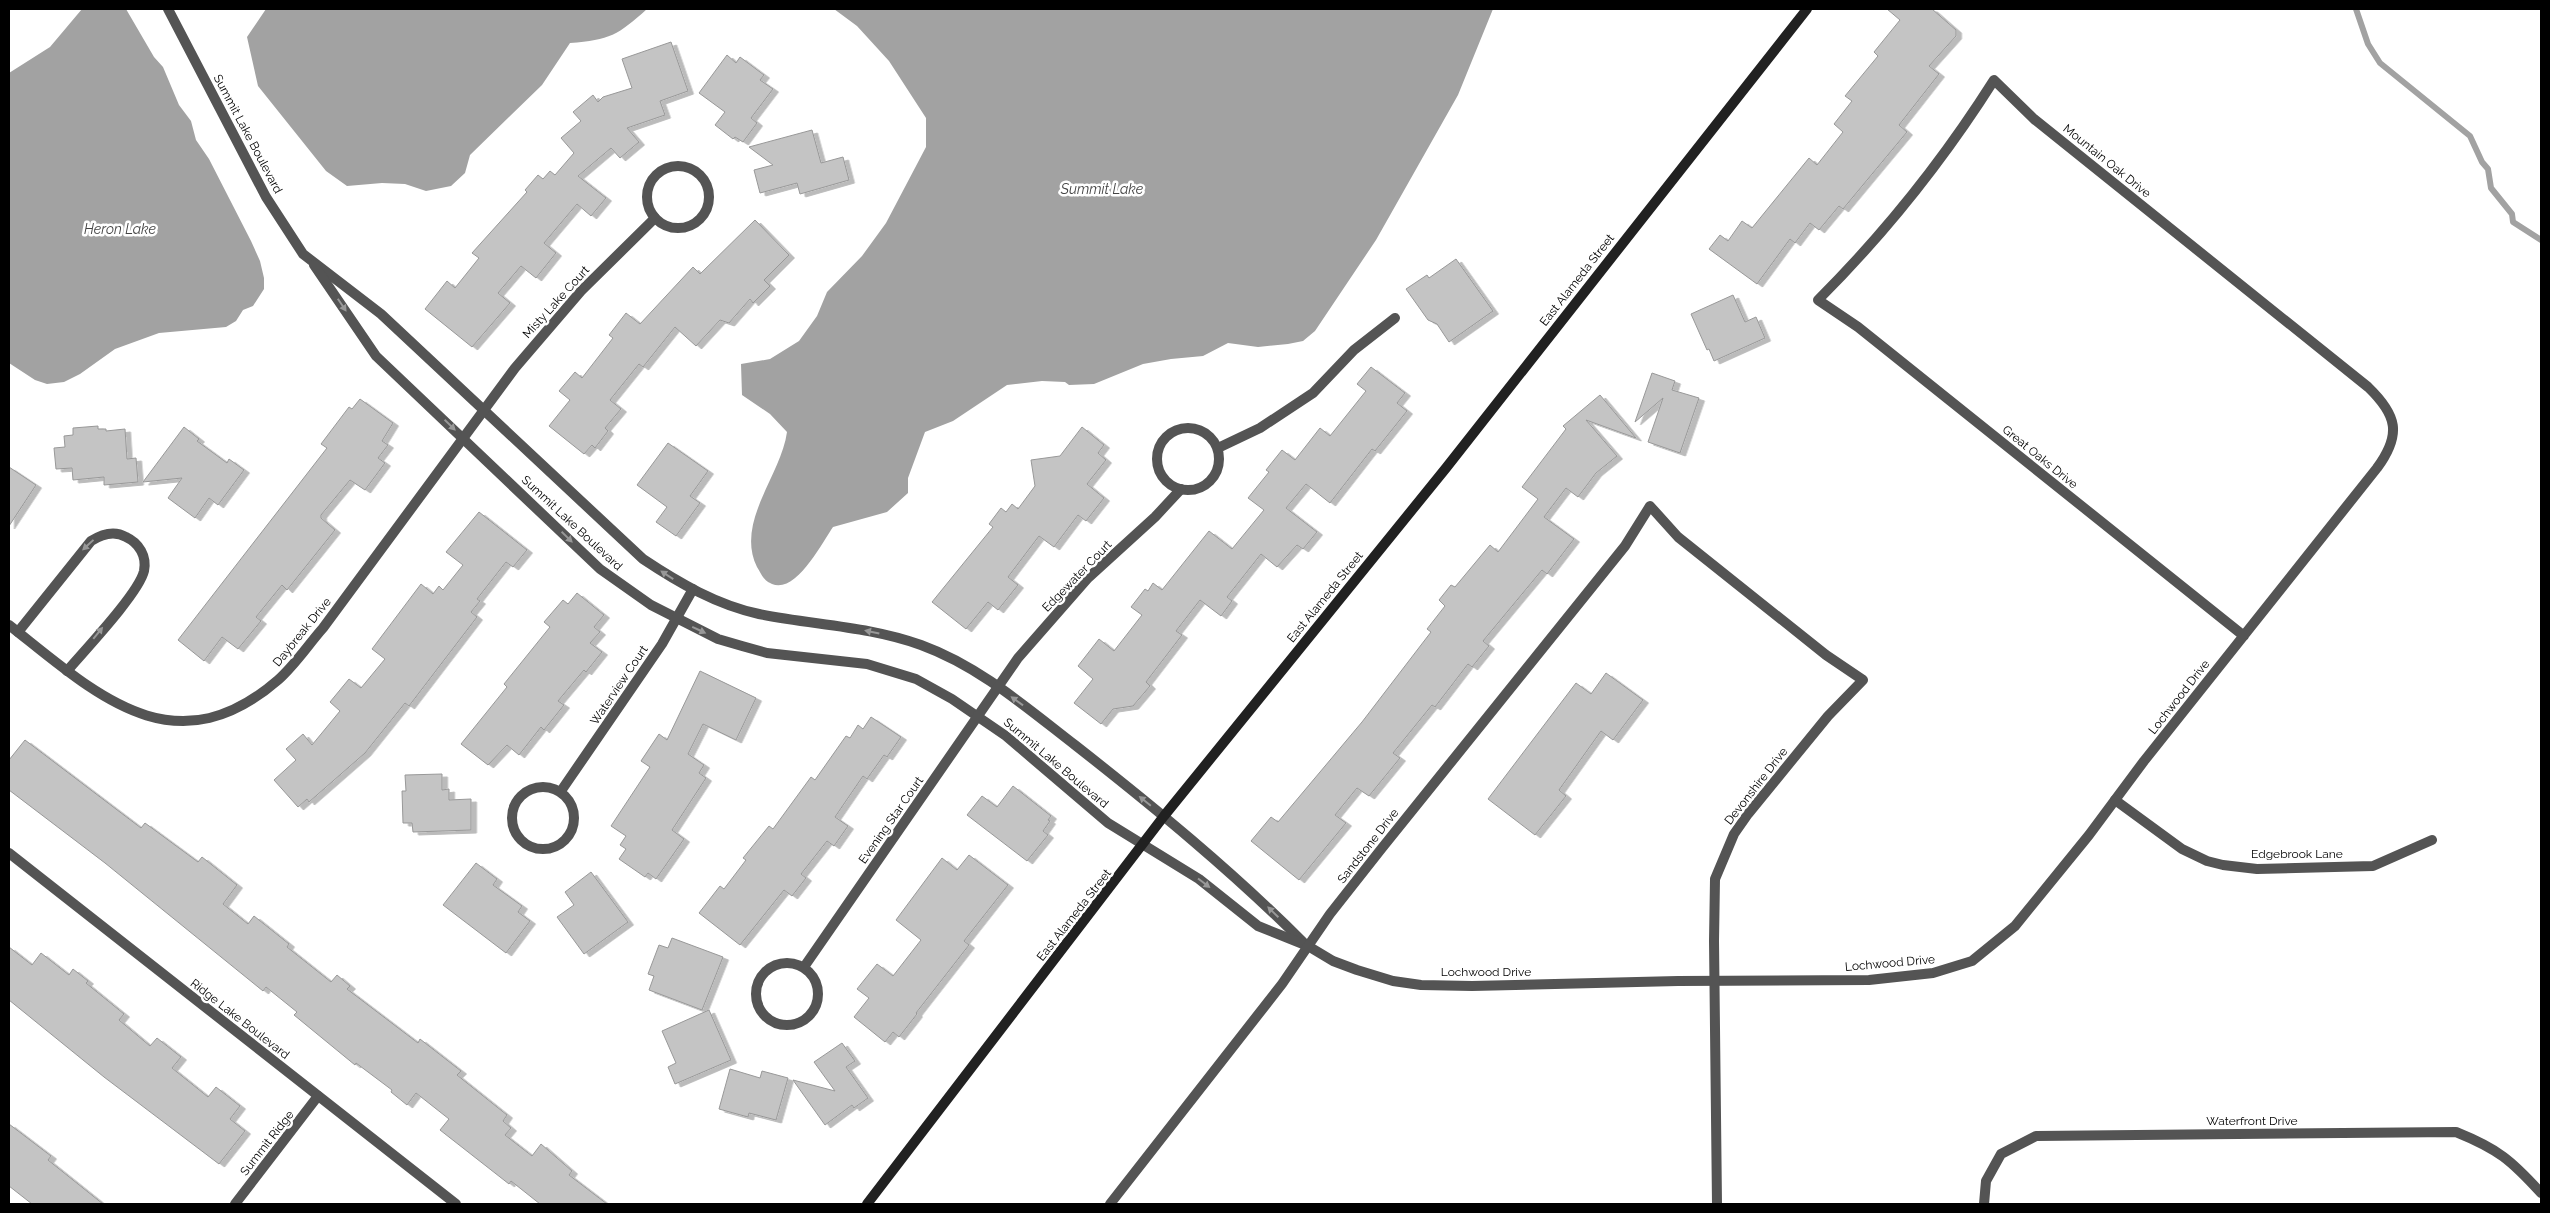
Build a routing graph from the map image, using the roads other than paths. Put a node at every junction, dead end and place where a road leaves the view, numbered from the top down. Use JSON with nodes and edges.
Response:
{"nodes":[{"id":1,"x":168,"y":9,"type":"edge"},
{"id":2,"x":1807,"y":9,"type":"edge"},
{"id":3,"x":656,"y":218,"type":"junction"},
{"id":4,"x":314,"y":265,"type":"junction"},
{"id":5,"x":1818,"y":300,"type":"joint"},
{"id":6,"x":1394,"y":318,"type":"dead end"},
{"id":7,"x":484,"y":411,"type":"junction"},
{"id":8,"x":464,"y":438,"type":"junction"},
{"id":9,"x":1218,"y":448,"type":"junction"},
{"id":10,"x":2388,"y":454,"type":"joint"},
{"id":11,"x":1181,"y":489,"type":"junction"},
{"id":12,"x":1650,"y":506,"type":"joint"},
{"id":13,"x":693,"y":590,"type":"junction"},
{"id":14,"x":676,"y":619,"type":"junction"},
{"id":15,"x":9,"y":625,"type":"edge"},
{"id":16,"x":18,"y":632,"type":"junction"},
{"id":17,"x":2244,"y":636,"type":"junction"},
{"id":18,"x":67,"y":671,"type":"junction"},
{"id":19,"x":997,"y":686,"type":"junction"},
{"id":20,"x":977,"y":716,"type":"junction"},
{"id":21,"x":561,"y":792,"type":"junction"},
{"id":22,"x":2115,"y":800,"type":"junction"},
{"id":23,"x":1164,"y":816,"type":"junction"},
{"id":24,"x":1182,"y":833,"type":"joint"},
{"id":25,"x":2432,"y":840,"type":"dead end"},
{"id":26,"x":1142,"y":844,"type":"junction"},
{"id":27,"x":9,"y":853,"type":"edge"},
{"id":28,"x":1162,"y":856,"type":"joint"},
{"id":29,"x":1308,"y":946,"type":"junction"},
{"id":30,"x":804,"y":967,"type":"junction"},
{"id":31,"x":1714,"y":981,"type":"junction"},
{"id":32,"x":318,"y":1096,"type":"junction"},
{"id":33,"x":2541,"y":1193,"type":"edge"},
{"id":34,"x":235,"y":1204,"type":"edge"},
{"id":35,"x":456,"y":1204,"type":"edge"},
{"id":36,"x":867,"y":1204,"type":"edge"},
{"id":37,"x":1110,"y":1204,"type":"edge"},
{"id":38,"x":1717,"y":1204,"type":"edge"},
{"id":39,"x":1984,"y":1204,"type":"edge"}],
"edges":[{"from":1,"to":4,"type":"street","name":"Summit Lake Boulevard"},
{"from":2,"to":23,"type":"street","name":"East Alameda Street"},
{"from":3,"to":3,"type":"street"},
{"from":3,"to":7,"type":"street","name":"Misty Lake Court"},
{"from":4,"to":7,"type":"street","name":"Summit Lake Boulevard"},
{"from":4,"to":8,"type":"street","name":"Summit Lake Boulevard","one_way":true},
{"from":5,"to":10,"type":"street","name":"Mountain Oak Drive"},
{"from":5,"to":17,"type":"street","name":"Great Oaks Drive"},
{"from":6,"to":9,"type":"street"},
{"from":7,"to":8,"type":"street","name":"Daybreak Drive"},
{"from":13,"to":7,"type":"street","name":"Summit Lake Boulevard","one_way":true},
{"from":8,"to":14,"type":"street","name":"Summit Lake Boulevard","one_way":true},
{"from":8,"to":18,"type":"street","name":"Daybreak Drive"},
{"from":9,"to":11,"type":"street"},
{"from":9,"to":11,"type":"street"},
{"from":10,"to":17,"type":"street","name":"Lochwood Drive"},
{"from":11,"to":19,"type":"street","name":"Edgewater Court"},
{"from":12,"to":29,"type":"street","name":"Sandstone Drive"},
{"from":12,"to":31,"type":"street","name":"Devonshire Drive"},
{"from":13,"to":14,"type":"street","name":"Waterview Court"},
{"from":19,"to":13,"type":"street","name":"Summit Lake Boulevard","one_way":true},
{"from":14,"to":20,"type":"street","name":"Summit Lake Boulevard","one_way":true},
{"from":14,"to":21,"type":"street","name":"Waterview Court"},
{"from":15,"to":16,"type":"street","name":"Daybreak Drive"},
{"from":16,"to":18,"type":"street","name":"Daybreak Drive"},
{"from":18,"to":16,"type":"street","one_way":true},
{"from":17,"to":22,"type":"street","name":"Lochwood Drive"},
{"from":19,"to":20,"type":"street","name":"Evening Star Court"},
{"from":23,"to":19,"type":"street","name":"Summit Lake Boulevard","one_way":true},
{"from":20,"to":26,"type":"street","name":"Summit Lake Boulevard"},
{"from":20,"to":30,"type":"street","name":"Evening Star Court"},
{"from":21,"to":21,"type":"street"},
{"from":22,"to":25,"type":"street","name":"Edgebrook Lane"},
{"from":22,"to":31,"type":"street","name":"Lochwood Drive"},
{"from":23,"to":24,"type":"street","name":"Summit Lake Boulevard"},
{"from":23,"to":26,"type":"street","name":"East Alameda Street"},
{"from":29,"to":24,"type":"street","name":"Lochwood Drive","one_way":true},
{"from":26,"to":28,"type":"street","name":"Summit Lake Boulevard"},
{"from":26,"to":36,"type":"street","name":"East Alameda Street"},
{"from":27,"to":32,"type":"street","name":"Ridge Lake Boulevard"},
{"from":28,"to":29,"type":"street","name":"Lochwood Drive","one_way":true},
{"from":29,"to":31,"type":"street","name":"Lochwood Drive"},
{"from":29,"to":37,"type":"street","name":"Sandstone Drive"},
{"from":30,"to":30,"type":"street"},
{"from":31,"to":38,"type":"street","name":"Devonshire Drive"},
{"from":32,"to":34,"type":"street","name":"Summit Ridge"},
{"from":32,"to":35,"type":"street","name":"Ridge Lake Boulevard"},
{"from":33,"to":39,"type":"street","name":"Waterfront Drive"}]}
